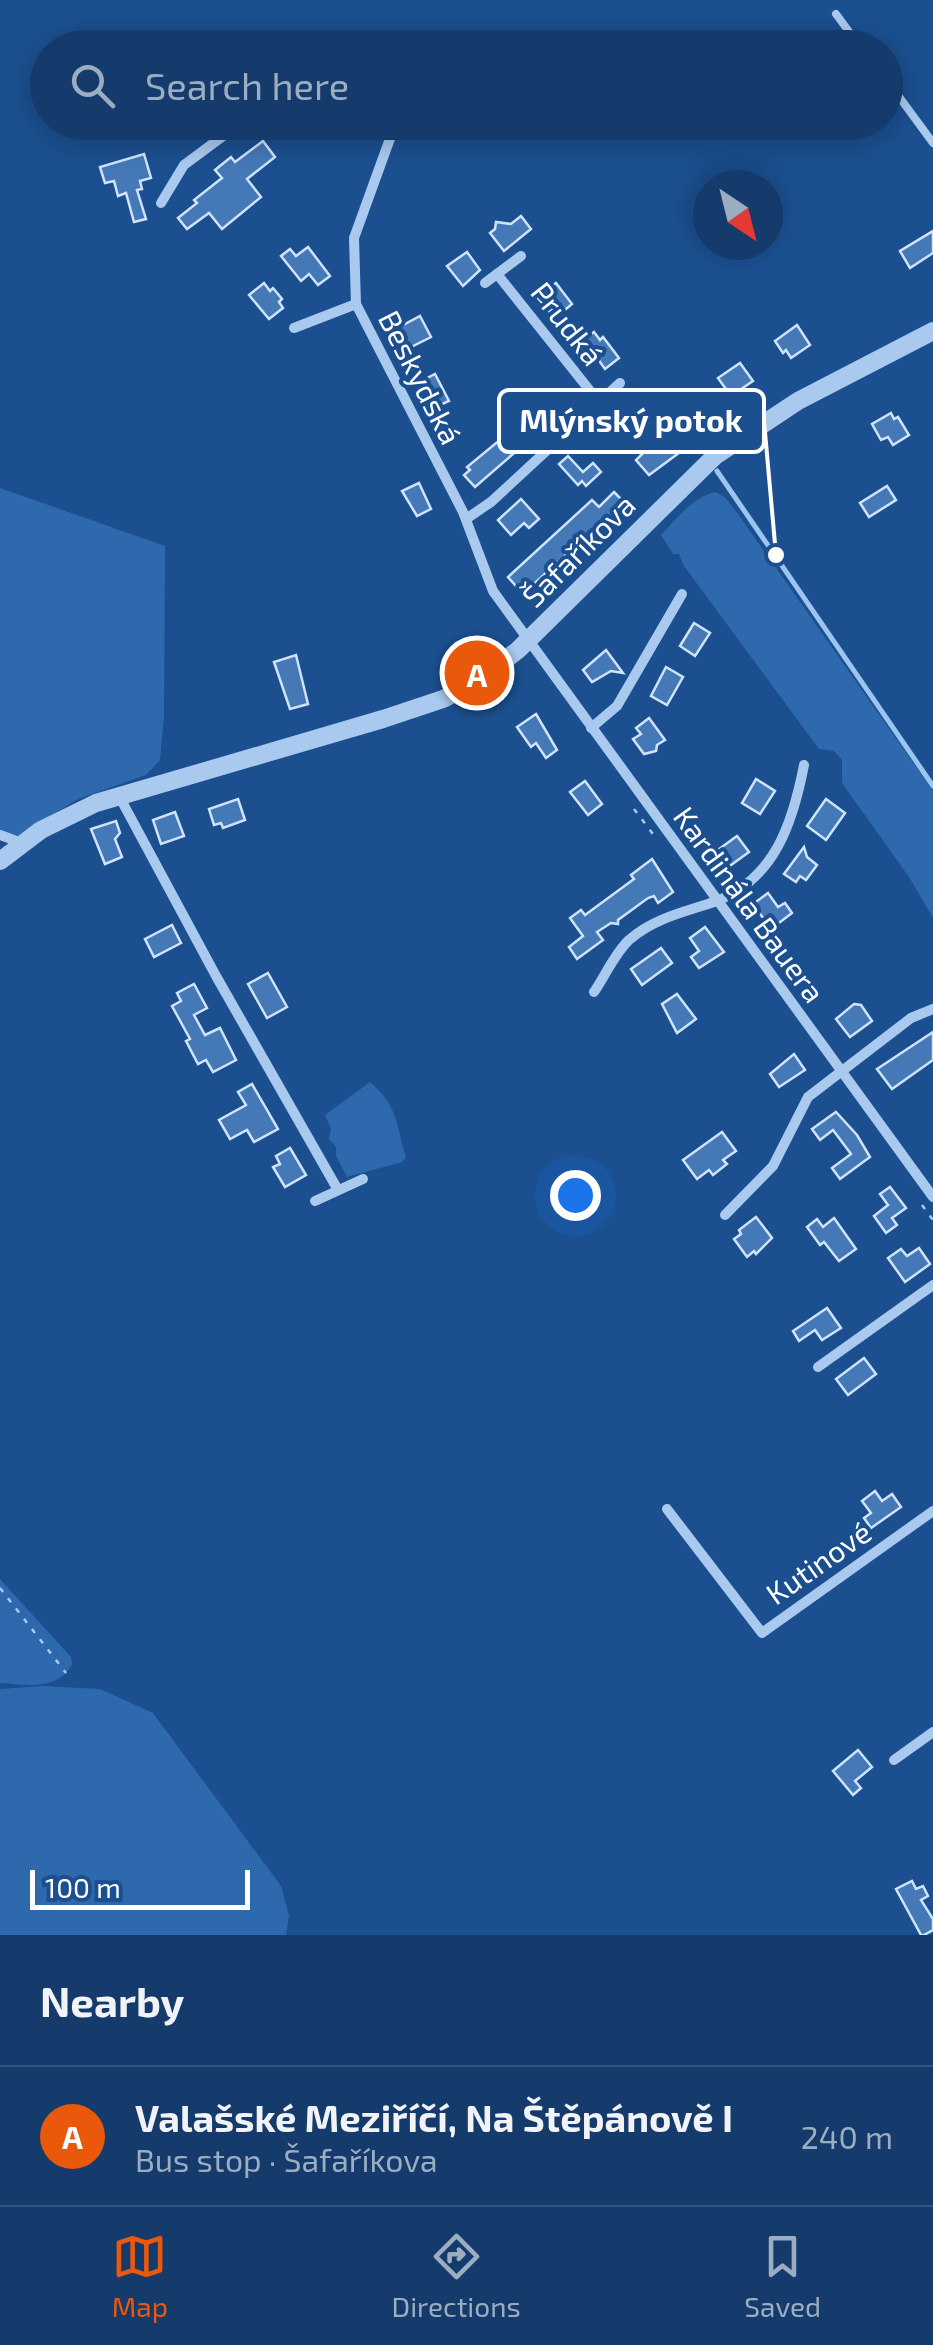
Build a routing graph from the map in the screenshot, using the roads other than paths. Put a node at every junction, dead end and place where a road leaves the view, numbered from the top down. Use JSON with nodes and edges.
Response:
{"nodes":[{"id":1,"x":836,"y":14,"type":"dead end"},
{"id":2,"x":848,"y":30,"type":"edge"},
{"id":3,"x":903,"y":102,"type":"edge"},
{"id":4,"x":218,"y":140,"type":"edge"},
{"id":5,"x":389,"y":140,"type":"edge"},
{"id":6,"x":933,"y":143,"type":"edge"},
{"id":7,"x":162,"y":204,"type":"dead end"},
{"id":8,"x":521,"y":256,"type":"dead end"},
{"id":9,"x":497,"y":274,"type":"junction"},
{"id":10,"x":485,"y":283,"type":"dead end"},
{"id":11,"x":356,"y":304,"type":"junction"},
{"id":12,"x":294,"y":328,"type":"dead end"},
{"id":13,"x":933,"y":331,"type":"edge"},
{"id":14,"x":620,"y":383,"type":"dead end"},
{"id":15,"x":599,"y":402,"type":"junction"},
{"id":16,"x":466,"y":520,"type":"junction"},
{"id":17,"x":682,"y":594,"type":"dead end"},
{"id":18,"x":528,"y":640,"type":"junction"},
{"id":19,"x":591,"y":728,"type":"junction"},
{"id":20,"x":804,"y":765,"type":"dead end"},
{"id":21,"x":119,"y":796,"type":"junction"},
{"id":22,"x":0,"y":835,"type":"edge"},
{"id":23,"x":22,"y":843,"type":"junction"},
{"id":24,"x":0,"y":860,"type":"edge"},
{"id":25,"x":718,"y":901,"type":"junction"},
{"id":26,"x":594,"y":992,"type":"dead end"},
{"id":27,"x":933,"y":1010,"type":"edge"},
{"id":28,"x":841,"y":1071,"type":"junction"},
{"id":29,"x":363,"y":1179,"type":"dead end"},
{"id":30,"x":338,"y":1190,"type":"junction"},
{"id":31,"x":933,"y":1197,"type":"edge"},
{"id":32,"x":315,"y":1200,"type":"dead end"},
{"id":33,"x":725,"y":1215,"type":"dead end"},
{"id":34,"x":933,"y":1285,"type":"edge"},
{"id":35,"x":818,"y":1366,"type":"dead end"},
{"id":36,"x":667,"y":1508,"type":"dead end"},
{"id":37,"x":933,"y":1511,"type":"edge"},
{"id":38,"x":933,"y":1732,"type":"edge"},
{"id":39,"x":894,"y":1760,"type":"dead end"}],
"edges":[{"from":1,"to":2,"type":"lane"},
{"from":3,"to":6,"type":"lane"},
{"from":4,"to":7,"type":"street"},
{"from":5,"to":11,"type":"street","name":"Beskydská"},
{"from":8,"to":9,"type":"street"},
{"from":9,"to":10,"type":"street"},
{"from":9,"to":15,"type":"street","name":"Prudká"},
{"from":11,"to":12,"type":"street"},
{"from":11,"to":16,"type":"street","name":"Beskydská"},
{"from":13,"to":18,"type":"street","name":"Šafaříkova"},
{"from":14,"to":15,"type":"street"},
{"from":15,"to":16,"type":"street"},
{"from":16,"to":18,"type":"street","name":"Beskydská"},
{"from":17,"to":19,"type":"street"},
{"from":18,"to":19,"type":"street","name":"Kardinála Bauera"},
{"from":18,"to":21,"type":"street","name":"Šafaříkova"},
{"from":19,"to":25,"type":"street","name":"Kardinála Bauera"},
{"from":20,"to":25,"type":"street"},
{"from":21,"to":23,"type":"street","name":"Šafaříkova"},
{"from":21,"to":30,"type":"street"},
{"from":22,"to":23,"type":"street"},
{"from":23,"to":24,"type":"street","name":"Šafaříkova"},
{"from":25,"to":26,"type":"street"},
{"from":25,"to":28,"type":"street","name":"Kardinála Bauera"},
{"from":27,"to":28,"type":"street"},
{"from":28,"to":31,"type":"street","name":"Kardinála Bauera"},
{"from":28,"to":33,"type":"street"},
{"from":29,"to":30,"type":"street"},
{"from":30,"to":32,"type":"street"},
{"from":34,"to":35,"type":"street"},
{"from":36,"to":37,"type":"street","name":"Kutinové"},
{"from":38,"to":39,"type":"street"}]}
